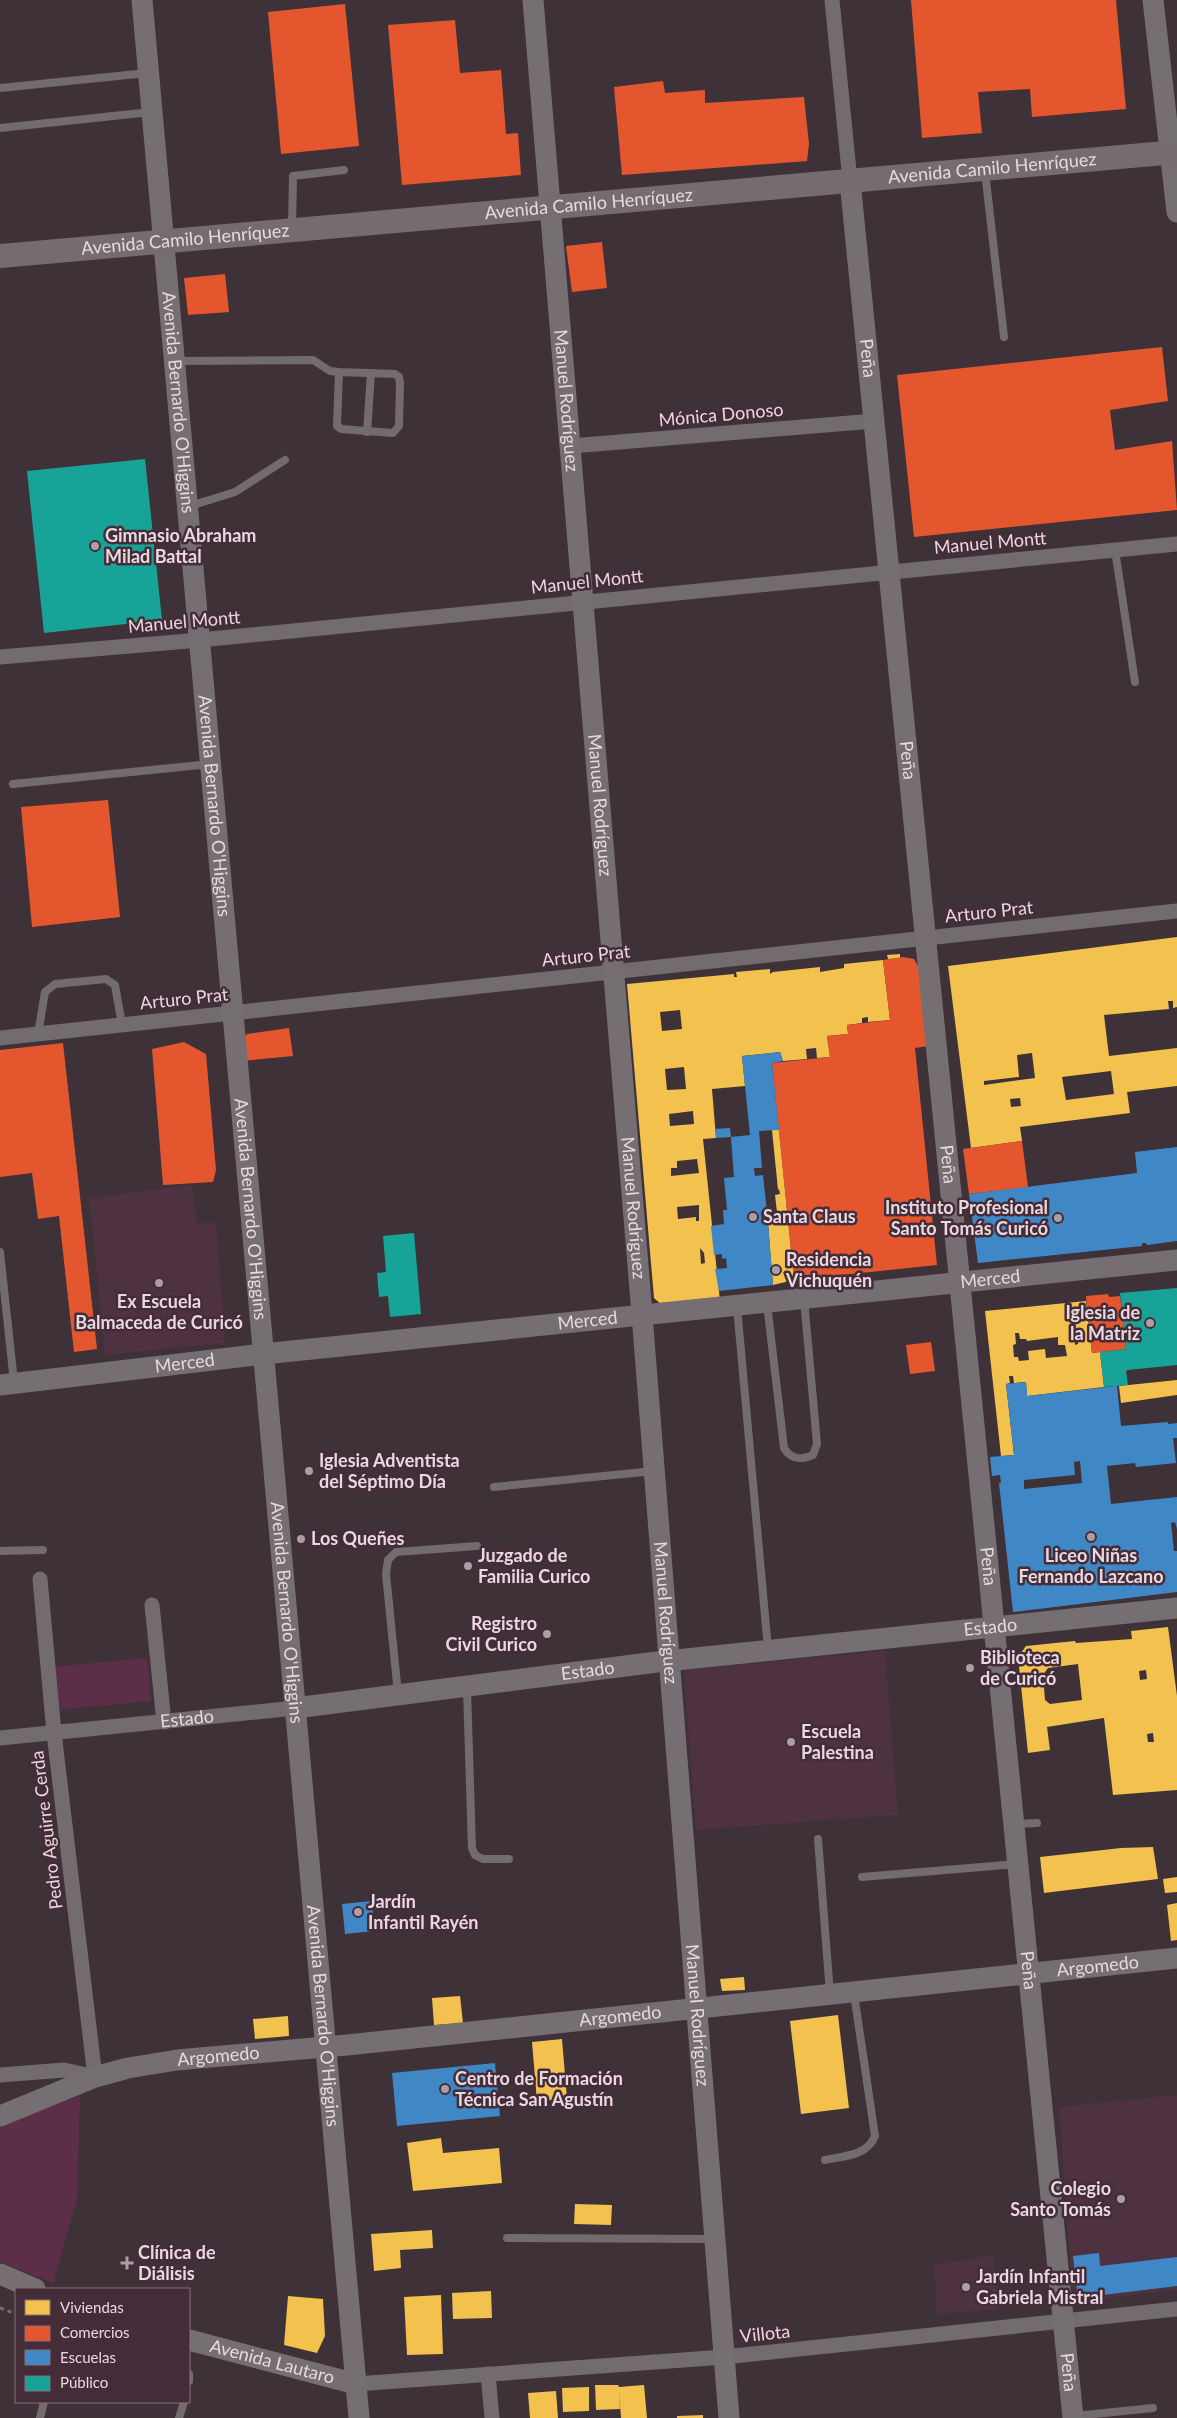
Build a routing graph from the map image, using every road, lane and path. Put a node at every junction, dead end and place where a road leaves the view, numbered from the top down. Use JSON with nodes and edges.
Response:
{"nodes":[{"id":1,"x":142,"y":0,"type":"edge"},
{"id":2,"x":532,"y":0,"type":"edge"},
{"id":3,"x":832,"y":0,"type":"edge"},
{"id":4,"x":1153,"y":0,"type":"edge"},
{"id":5,"x":149,"y":73,"type":"junction"},
{"id":6,"x":0,"y":88,"type":"edge"},
{"id":7,"x":153,"y":112,"type":"junction"},
{"id":8,"x":0,"y":128,"type":"edge"},
{"id":9,"x":1173,"y":152,"type":"edge"},
{"id":10,"x":984,"y":169,"type":"junction"},
{"id":11,"x":344,"y":170,"type":"dead end"},
{"id":12,"x":850,"y":181,"type":"junction"},
{"id":13,"x":551,"y":207,"type":"junction"},
{"id":14,"x":1177,"y":212,"type":"edge"},
{"id":15,"x":292,"y":229,"type":"junction"},
{"id":16,"x":165,"y":240,"type":"junction"},
{"id":17,"x":0,"y":256,"type":"edge"},
{"id":18,"x":1004,"y":337,"type":"dead end"},
{"id":19,"x":175,"y":361,"type":"junction"},
{"id":20,"x":339,"y":372,"type":"junction"},
{"id":21,"x":371,"y":373,"type":"junction"},
{"id":22,"x":874,"y":421,"type":"junction"},
{"id":23,"x":368,"y":432,"type":"junction"},
{"id":24,"x":571,"y":446,"type":"junction"},
{"id":25,"x":284,"y":460,"type":"dead end"},
{"id":26,"x":188,"y":507,"type":"junction"},
{"id":27,"x":1177,"y":544,"type":"edge"},
{"id":28,"x":1115,"y":550,"type":"junction"},
{"id":29,"x":889,"y":572,"type":"junction"},
{"id":30,"x":583,"y":601,"type":"junction"},
{"id":31,"x":200,"y":640,"type":"junction"},
{"id":32,"x":0,"y":657,"type":"edge"},
{"id":33,"x":1135,"y":682,"type":"dead end"},
{"id":34,"x":211,"y":764,"type":"junction"},
{"id":35,"x":13,"y":784,"type":"dead end"},
{"id":36,"x":1177,"y":911,"type":"edge"},
{"id":37,"x":925,"y":938,"type":"junction"},
{"id":38,"x":614,"y":972,"type":"junction"},
{"id":39,"x":233,"y":1013,"type":"junction"},
{"id":40,"x":122,"y":1025,"type":"junction"},
{"id":41,"x":38,"y":1034,"type":"junction"},
{"id":42,"x":0,"y":1038,"type":"edge"},
{"id":43,"x":0,"y":1252,"type":"edge"},
{"id":44,"x":1177,"y":1260,"type":"edge"},
{"id":45,"x":960,"y":1282,"type":"junction"},
{"id":46,"x":804,"y":1299,"type":"junction"},
{"id":47,"x":766,"y":1302,"type":"junction"},
{"id":48,"x":736,"y":1305,"type":"junction"},
{"id":49,"x":642,"y":1315,"type":"junction"},
{"id":50,"x":263,"y":1354,"type":"junction"},
{"id":51,"x":7,"y":1384,"type":"edge"},
{"id":52,"x":654,"y":1470,"type":"junction"},
{"id":53,"x":494,"y":1487,"type":"dead end"},
{"id":54,"x":477,"y":1546,"type":"dead end"},
{"id":55,"x":43,"y":1550,"type":"dead end"},
{"id":56,"x":0,"y":1551,"type":"edge"},
{"id":57,"x":40,"y":1579,"type":"dead end"},
{"id":58,"x":152,"y":1605,"type":"dead end"},
{"id":59,"x":1177,"y":1608,"type":"edge"},
{"id":60,"x":994,"y":1627,"type":"junction"},
{"id":61,"x":768,"y":1650,"type":"junction"},
{"id":62,"x":669,"y":1661,"type":"junction"},
{"id":63,"x":467,"y":1687,"type":"junction"},
{"id":64,"x":398,"y":1695,"type":"junction"},
{"id":65,"x":295,"y":1708,"type":"junction"},
{"id":66,"x":164,"y":1722,"type":"junction"},
{"id":67,"x":54,"y":1733,"type":"junction"},
{"id":68,"x":0,"y":1738,"type":"edge"},
{"id":69,"x":1037,"y":1823,"type":"dead end"},
{"id":70,"x":1014,"y":1824,"type":"junction"},
{"id":71,"x":818,"y":1839,"type":"dead end"},
{"id":72,"x":509,"y":1859,"type":"dead end"},
{"id":73,"x":1018,"y":1864,"type":"junction"},
{"id":74,"x":862,"y":1877,"type":"dead end"},
{"id":75,"x":1177,"y":1958,"type":"edge"},
{"id":76,"x":1028,"y":1974,"type":"junction"},
{"id":77,"x":854,"y":1992,"type":"junction"},
{"id":78,"x":830,"y":1994,"type":"junction"},
{"id":79,"x":696,"y":2009,"type":"junction"},
{"id":80,"x":325,"y":2047,"type":"junction"},
{"id":81,"x":0,"y":2075,"type":"edge"},
{"id":82,"x":95,"y":2077,"type":"junction"},
{"id":83,"x":0,"y":2116,"type":"edge"},
{"id":84,"x":825,"y":2160,"type":"dead end"},
{"id":85,"x":507,"y":2238,"type":"dead end"},
{"id":86,"x":714,"y":2239,"type":"junction"},
{"id":87,"x":0,"y":2274,"type":"edge"},
{"id":88,"x":33,"y":2288,"type":"edge"},
{"id":89,"x":0,"y":2308,"type":"edge"},
{"id":90,"x":1177,"y":2309,"type":"edge"},
{"id":91,"x":15,"y":2314,"type":"edge"},
{"id":92,"x":1063,"y":2321,"type":"junction"},
{"id":93,"x":190,"y":2340,"type":"edge"},
{"id":94,"x":724,"y":2357,"type":"junction"},
{"id":95,"x":488,"y":2374,"type":"junction"},
{"id":96,"x":356,"y":2384,"type":"junction"},
{"id":97,"x":44,"y":2403,"type":"edge"},
{"id":98,"x":184,"y":2403,"type":"edge"},
{"id":99,"x":1153,"y":2408,"type":"dead end"},
{"id":100,"x":1073,"y":2417,"type":"edge"},
{"id":101,"x":40,"y":2418,"type":"edge"},
{"id":102,"x":180,"y":2418,"type":"edge"},
{"id":103,"x":359,"y":2418,"type":"edge"},
{"id":104,"x":492,"y":2418,"type":"edge"},
{"id":105,"x":729,"y":2418,"type":"edge"}],
"edges":[{"from":1,"to":5,"type":"street","name":"Avenida Bernardo O'Higgins"},
{"from":2,"to":13,"type":"street","name":"Manuel Rodríguez"},
{"from":3,"to":12,"type":"street","name":"Peña"},
{"from":4,"to":9,"type":"street"},
{"from":5,"to":6,"type":"lane"},
{"from":5,"to":7,"type":"street","name":"Avenida Bernardo O'Higgins"},
{"from":7,"to":8,"type":"lane"},
{"from":7,"to":16,"type":"street","name":"Avenida Bernardo O'Higgins"},
{"from":9,"to":10,"type":"main road","name":"Avenida Camilo Henríquez"},
{"from":9,"to":14,"type":"street"},
{"from":10,"to":12,"type":"main road","name":"Avenida Camilo Henríquez"},
{"from":10,"to":18,"type":"lane"},
{"from":11,"to":15,"type":"lane"},
{"from":12,"to":13,"type":"main road","name":"Avenida Camilo Henríquez"},
{"from":12,"to":22,"type":"street","name":"Peña"},
{"from":13,"to":15,"type":"main road","name":"Avenida Camilo Henríquez"},
{"from":13,"to":24,"type":"street","name":"Manuel Rodríguez"},
{"from":15,"to":16,"type":"main road","name":"Avenida Camilo Henríquez"},
{"from":16,"to":17,"type":"main road","name":"Avenida Camilo Henríquez"},
{"from":16,"to":19,"type":"street","name":"Avenida Bernardo O'Higgins"},
{"from":19,"to":20,"type":"lane"},
{"from":19,"to":26,"type":"street","name":"Avenida Bernardo O'Higgins"},
{"from":20,"to":21,"type":"lane"},
{"from":20,"to":23,"type":"lane"},
{"from":21,"to":23,"type":"lane"},
{"from":21,"to":23,"type":"lane"},
{"from":22,"to":24,"type":"street","name":"Mónica Donoso"},
{"from":22,"to":29,"type":"street","name":"Peña"},
{"from":24,"to":30,"type":"street","name":"Manuel Rodríguez"},
{"from":25,"to":26,"type":"lane"},
{"from":26,"to":31,"type":"street","name":"Avenida Bernardo O'Higgins"},
{"from":27,"to":28,"type":"street","name":"Manuel Montt"},
{"from":28,"to":29,"type":"street","name":"Manuel Montt"},
{"from":28,"to":33,"type":"lane"},
{"from":29,"to":30,"type":"street","name":"Manuel Montt"},
{"from":29,"to":37,"type":"street","name":"Peña"},
{"from":30,"to":31,"type":"street","name":"Manuel Montt"},
{"from":30,"to":38,"type":"street","name":"Manuel Rodríguez"},
{"from":31,"to":32,"type":"street","name":"Manuel Montt"},
{"from":31,"to":34,"type":"street","name":"Avenida Bernardo O'Higgins"},
{"from":34,"to":35,"type":"lane"},
{"from":34,"to":39,"type":"street","name":"Avenida Bernardo O'Higgins"},
{"from":36,"to":37,"type":"street","name":"Arturo Prat"},
{"from":37,"to":38,"type":"street","name":"Arturo Prat"},
{"from":37,"to":45,"type":"street","name":"Peña"},
{"from":38,"to":39,"type":"street","name":"Arturo Prat"},
{"from":38,"to":49,"type":"street","name":"Manuel Rodríguez"},
{"from":39,"to":40,"type":"street","name":"Arturo Prat"},
{"from":39,"to":50,"type":"street","name":"Avenida Bernardo O'Higgins"},
{"from":40,"to":41,"type":"street","name":"Arturo Prat"},
{"from":40,"to":41,"type":"lane"},
{"from":41,"to":42,"type":"street","name":"Arturo Prat"},
{"from":43,"to":51,"type":"lane"},
{"from":44,"to":45,"type":"street","name":"Merced"},
{"from":45,"to":46,"type":"street","name":"Merced"},
{"from":45,"to":60,"type":"street","name":"Peña"},
{"from":46,"to":47,"type":"street","name":"Merced"},
{"from":46,"to":47,"type":"lane"},
{"from":47,"to":48,"type":"street","name":"Merced"},
{"from":48,"to":49,"type":"street","name":"Merced"},
{"from":48,"to":61,"type":"lane"},
{"from":49,"to":50,"type":"street","name":"Merced"},
{"from":49,"to":52,"type":"street","name":"Manuel Rodríguez"},
{"from":50,"to":51,"type":"street","name":"Merced"},
{"from":50,"to":65,"type":"street","name":"Avenida Bernardo O'Higgins"},
{"from":52,"to":53,"type":"lane"},
{"from":52,"to":62,"type":"street","name":"Manuel Rodríguez"},
{"from":54,"to":64,"type":"lane"},
{"from":55,"to":56,"type":"lane"},
{"from":57,"to":67,"type":"street","name":"Pedro Aguirre Cerda"},
{"from":58,"to":66,"type":"street"},
{"from":59,"to":60,"type":"street","name":"Estado"},
{"from":60,"to":61,"type":"street","name":"Estado"},
{"from":60,"to":70,"type":"street","name":"Peña"},
{"from":61,"to":62,"type":"street","name":"Estado"},
{"from":62,"to":63,"type":"street","name":"Estado"},
{"from":62,"to":79,"type":"street","name":"Manuel Rodríguez"},
{"from":63,"to":64,"type":"street","name":"Estado"},
{"from":63,"to":72,"type":"lane"},
{"from":64,"to":65,"type":"street","name":"Estado"},
{"from":65,"to":66,"type":"street","name":"Estado"},
{"from":65,"to":80,"type":"street","name":"Avenida Bernardo O'Higgins"},
{"from":66,"to":67,"type":"street","name":"Estado"},
{"from":67,"to":68,"type":"street","name":"Estado"},
{"from":67,"to":82,"type":"street","name":"Pedro Aguirre Cerda"},
{"from":69,"to":70,"type":"lane"},
{"from":70,"to":73,"type":"street","name":"Peña"},
{"from":71,"to":78,"type":"lane"},
{"from":73,"to":74,"type":"lane"},
{"from":73,"to":76,"type":"street","name":"Peña"},
{"from":75,"to":76,"type":"street","name":"Argomedo"},
{"from":76,"to":77,"type":"street","name":"Argomedo"},
{"from":76,"to":92,"type":"street","name":"Peña"},
{"from":77,"to":78,"type":"street","name":"Argomedo"},
{"from":77,"to":84,"type":"lane"},
{"from":78,"to":79,"type":"street","name":"Argomedo"},
{"from":79,"to":80,"type":"street","name":"Argomedo"},
{"from":79,"to":86,"type":"street","name":"Manuel Rodríguez"},
{"from":80,"to":82,"type":"street","name":"Argomedo"},
{"from":80,"to":96,"type":"street","name":"Avenida Bernardo O'Higgins"},
{"from":81,"to":82,"type":"street","name":"Argomedo"},
{"from":82,"to":83,"type":"street","name":"Argomedo"},
{"from":85,"to":86,"type":"lane"},
{"from":86,"to":94,"type":"street","name":"Manuel Rodríguez"},
{"from":87,"to":88,"type":"street"},
{"from":89,"to":91,"type":"path"},
{"from":90,"to":92,"type":"street","name":"Villota"},
{"from":92,"to":94,"type":"street","name":"Villota"},
{"from":92,"to":100,"type":"street","name":"Peña"},
{"from":93,"to":96,"type":"street","name":"Avenida Lautaro"},
{"from":94,"to":95,"type":"street","name":"Villota"},
{"from":94,"to":105,"type":"street","name":"Manuel Rodríguez"},
{"from":95,"to":96,"type":"street","name":"Villota"},
{"from":95,"to":104,"type":"street"},
{"from":96,"to":103,"type":"street","name":"Avenida Bernardo O'Higgins"},
{"from":97,"to":101,"type":"lane"},
{"from":98,"to":102,"type":"lane"},
{"from":99,"to":100,"type":"lane"}]}
